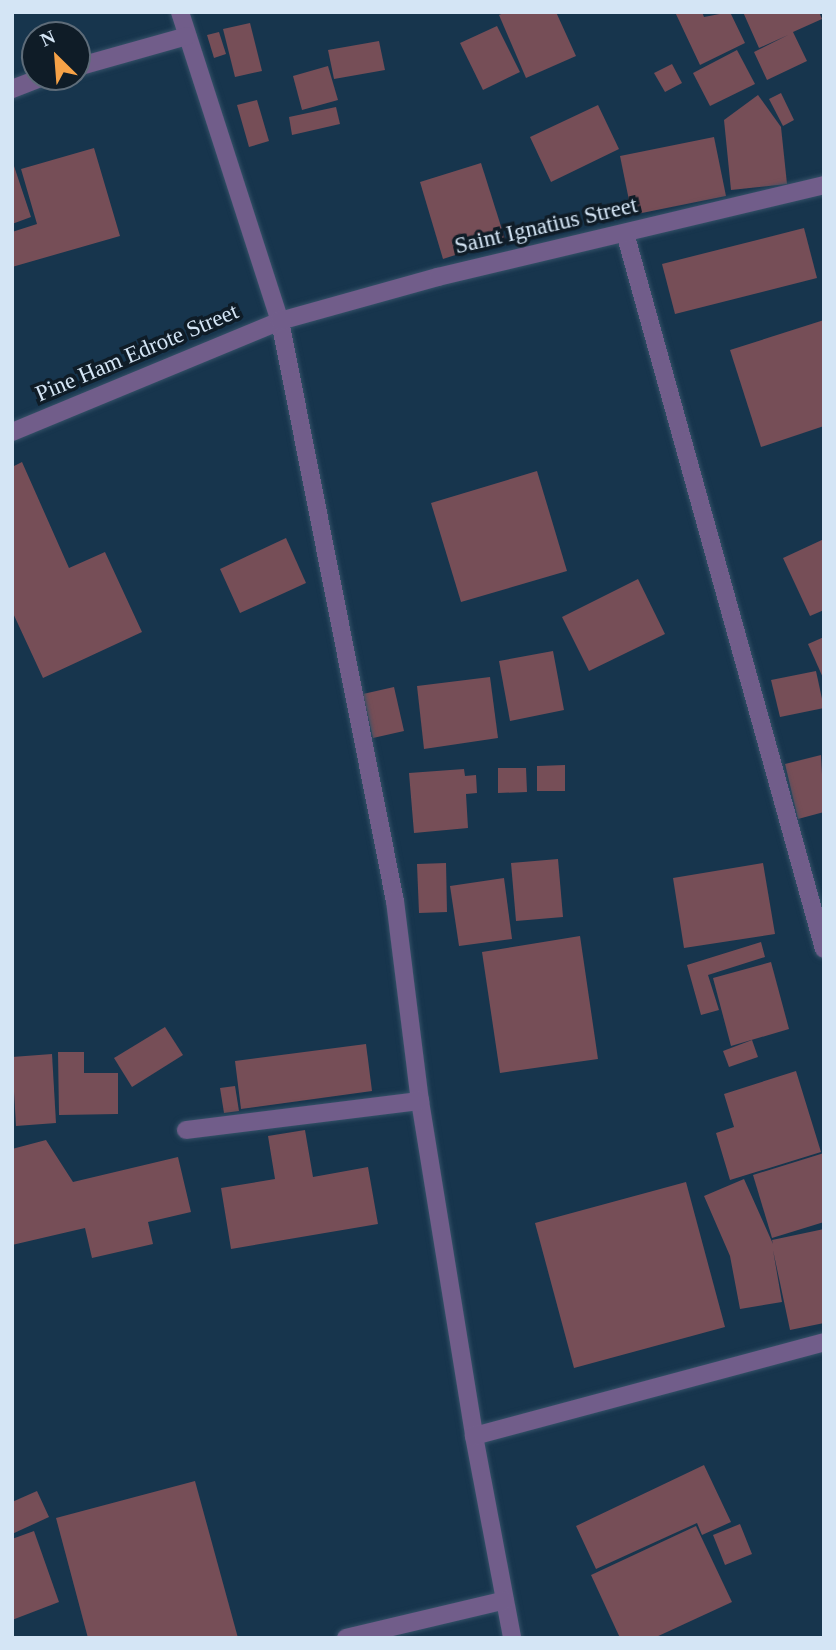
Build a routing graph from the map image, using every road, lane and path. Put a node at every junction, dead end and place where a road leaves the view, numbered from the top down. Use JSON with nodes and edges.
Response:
{"nodes":[{"id":1,"x":180,"y":12,"type":"edge"},
{"id":2,"x":187,"y":36,"type":"junction"},
{"id":3,"x":91,"y":63,"type":"edge"},
{"id":4,"x":824,"y":184,"type":"edge"},
{"id":5,"x":625,"y":233,"type":"junction"},
{"id":6,"x":280,"y":321,"type":"junction"},
{"id":7,"x":12,"y":432,"type":"edge"},
{"id":8,"x":824,"y":949,"type":"edge"},
{"id":9,"x":420,"y":1101,"type":"junction"},
{"id":10,"x":186,"y":1130,"type":"dead end"},
{"id":11,"x":824,"y":1342,"type":"edge"},
{"id":12,"x":474,"y":1436,"type":"junction"},
{"id":13,"x":505,"y":1600,"type":"junction"},
{"id":14,"x":346,"y":1638,"type":"edge"},
{"id":15,"x":513,"y":1638,"type":"edge"}],
"edges":[{"from":1,"to":2,"type":"street"},
{"from":2,"to":3,"type":"street"},
{"from":2,"to":6,"type":"street"},
{"from":4,"to":5,"type":"street","name":"Saint Ignatius Street"},
{"from":5,"to":6,"type":"street","name":"Saint Ignatius Street"},
{"from":5,"to":8,"type":"street"},
{"from":6,"to":7,"type":"street","name":"Pine Ham Edrote Street"},
{"from":6,"to":9,"type":"street"},
{"from":9,"to":10,"type":"street"},
{"from":9,"to":12,"type":"street"},
{"from":11,"to":12,"type":"street"},
{"from":12,"to":13,"type":"street"},
{"from":13,"to":14,"type":"street"},
{"from":13,"to":15,"type":"street"}]}
